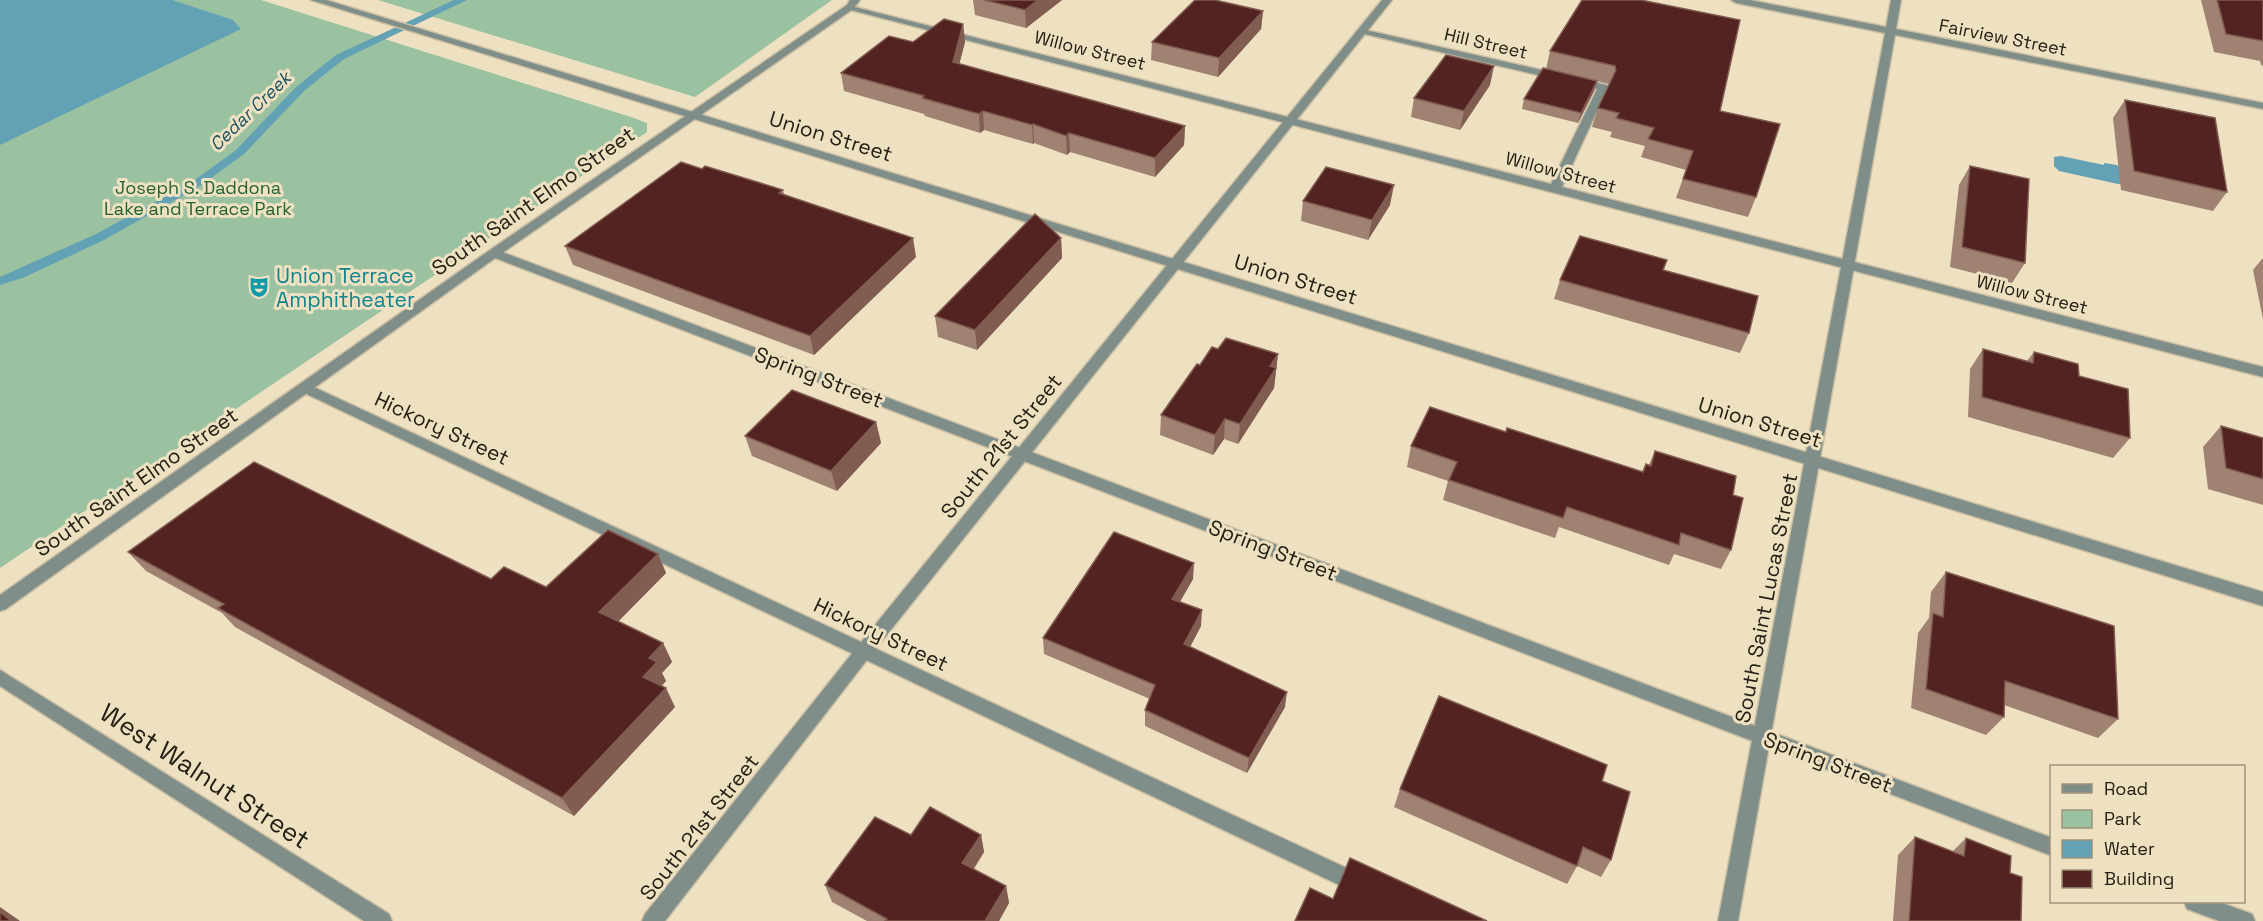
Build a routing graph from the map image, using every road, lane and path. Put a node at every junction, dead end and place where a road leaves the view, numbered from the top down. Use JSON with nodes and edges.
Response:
{"nodes":[{"id":1,"x":316,"y":0,"type":"edge"},
{"id":2,"x":1387,"y":0,"type":"edge"},
{"id":3,"x":1736,"y":0,"type":"edge"},
{"id":4,"x":1896,"y":0,"type":"edge"},
{"id":5,"x":853,"y":3,"type":"edge"},
{"id":6,"x":1890,"y":31,"type":"junction"},
{"id":7,"x":1361,"y":32,"type":"junction"},
{"id":8,"x":2263,"y":106,"type":"edge"},
{"id":9,"x":693,"y":116,"type":"junction"},
{"id":10,"x":1290,"y":120,"type":"junction"},
{"id":11,"x":1555,"y":189,"type":"junction"},
{"id":12,"x":494,"y":253,"type":"junction"},
{"id":13,"x":1173,"y":264,"type":"junction"},
{"id":14,"x":1848,"y":265,"type":"junction"},
{"id":15,"x":2263,"y":372,"type":"edge"},
{"id":16,"x":305,"y":388,"type":"junction"},
{"id":17,"x":1022,"y":454,"type":"junction"},
{"id":18,"x":1814,"y":461,"type":"junction"},
{"id":19,"x":2263,"y":599,"type":"edge"},
{"id":20,"x":0,"y":604,"type":"edge"},
{"id":21,"x":864,"y":651,"type":"junction"},
{"id":22,"x":0,"y":677,"type":"edge"},
{"id":23,"x":1762,"y":737,"type":"junction"},
{"id":24,"x":2050,"y":846,"type":"edge"},
{"id":25,"x":1373,"y":890,"type":"edge"},
{"id":26,"x":2197,"y":903,"type":"edge"},
{"id":27,"x":382,"y":921,"type":"edge"},
{"id":28,"x":652,"y":921,"type":"edge"},
{"id":29,"x":1728,"y":921,"type":"edge"},
{"id":30,"x":2245,"y":921,"type":"edge"}],
"edges":[{"from":1,"to":9,"type":"street","name":"Union Street"},
{"from":2,"to":7,"type":"street","name":"South 21st Street"},
{"from":3,"to":6,"type":"street","name":"Fairview Street"},
{"from":4,"to":6,"type":"street","name":"South Saint Lucas Street"},
{"from":5,"to":9,"type":"street","name":"South Saint Elmo Street"},
{"from":5,"to":10,"type":"street","name":"Willow Street"},
{"from":6,"to":8,"type":"street","name":"Fairview Street"},
{"from":6,"to":14,"type":"street","name":"South Saint Lucas Street"},
{"from":7,"to":10,"type":"street","name":"South 21st Street"},
{"from":7,"to":11,"type":"street","name":"Hill Street"},
{"from":9,"to":12,"type":"street","name":"South Saint Elmo Street"},
{"from":9,"to":13,"type":"street","name":"Union Street"},
{"from":10,"to":11,"type":"street","name":"Willow Street"},
{"from":10,"to":13,"type":"street","name":"South 21st Street"},
{"from":11,"to":14,"type":"street","name":"Willow Street"},
{"from":12,"to":16,"type":"street","name":"South Saint Elmo Street"},
{"from":12,"to":17,"type":"street","name":"Spring Street"},
{"from":13,"to":17,"type":"street","name":"South 21st Street"},
{"from":13,"to":18,"type":"street","name":"Union Street"},
{"from":14,"to":15,"type":"street","name":"Willow Street"},
{"from":14,"to":18,"type":"street","name":"South Saint Lucas Street"},
{"from":16,"to":20,"type":"street","name":"South Saint Elmo Street"},
{"from":16,"to":21,"type":"street","name":"Hickory Street"},
{"from":17,"to":21,"type":"street","name":"South 21st Street"},
{"from":17,"to":23,"type":"street","name":"Spring Street"},
{"from":18,"to":19,"type":"street","name":"Union Street"},
{"from":18,"to":23,"type":"street","name":"South Saint Lucas Street"},
{"from":21,"to":25,"type":"street","name":"Hickory Street"},
{"from":21,"to":28,"type":"street","name":"South 21st Street"},
{"from":22,"to":27,"type":"street","name":"West Walnut Street"},
{"from":23,"to":24,"type":"street","name":"Spring Street"},
{"from":23,"to":29,"type":"street","name":"South Saint Lucas Street"},
{"from":26,"to":30,"type":"street"}]}
